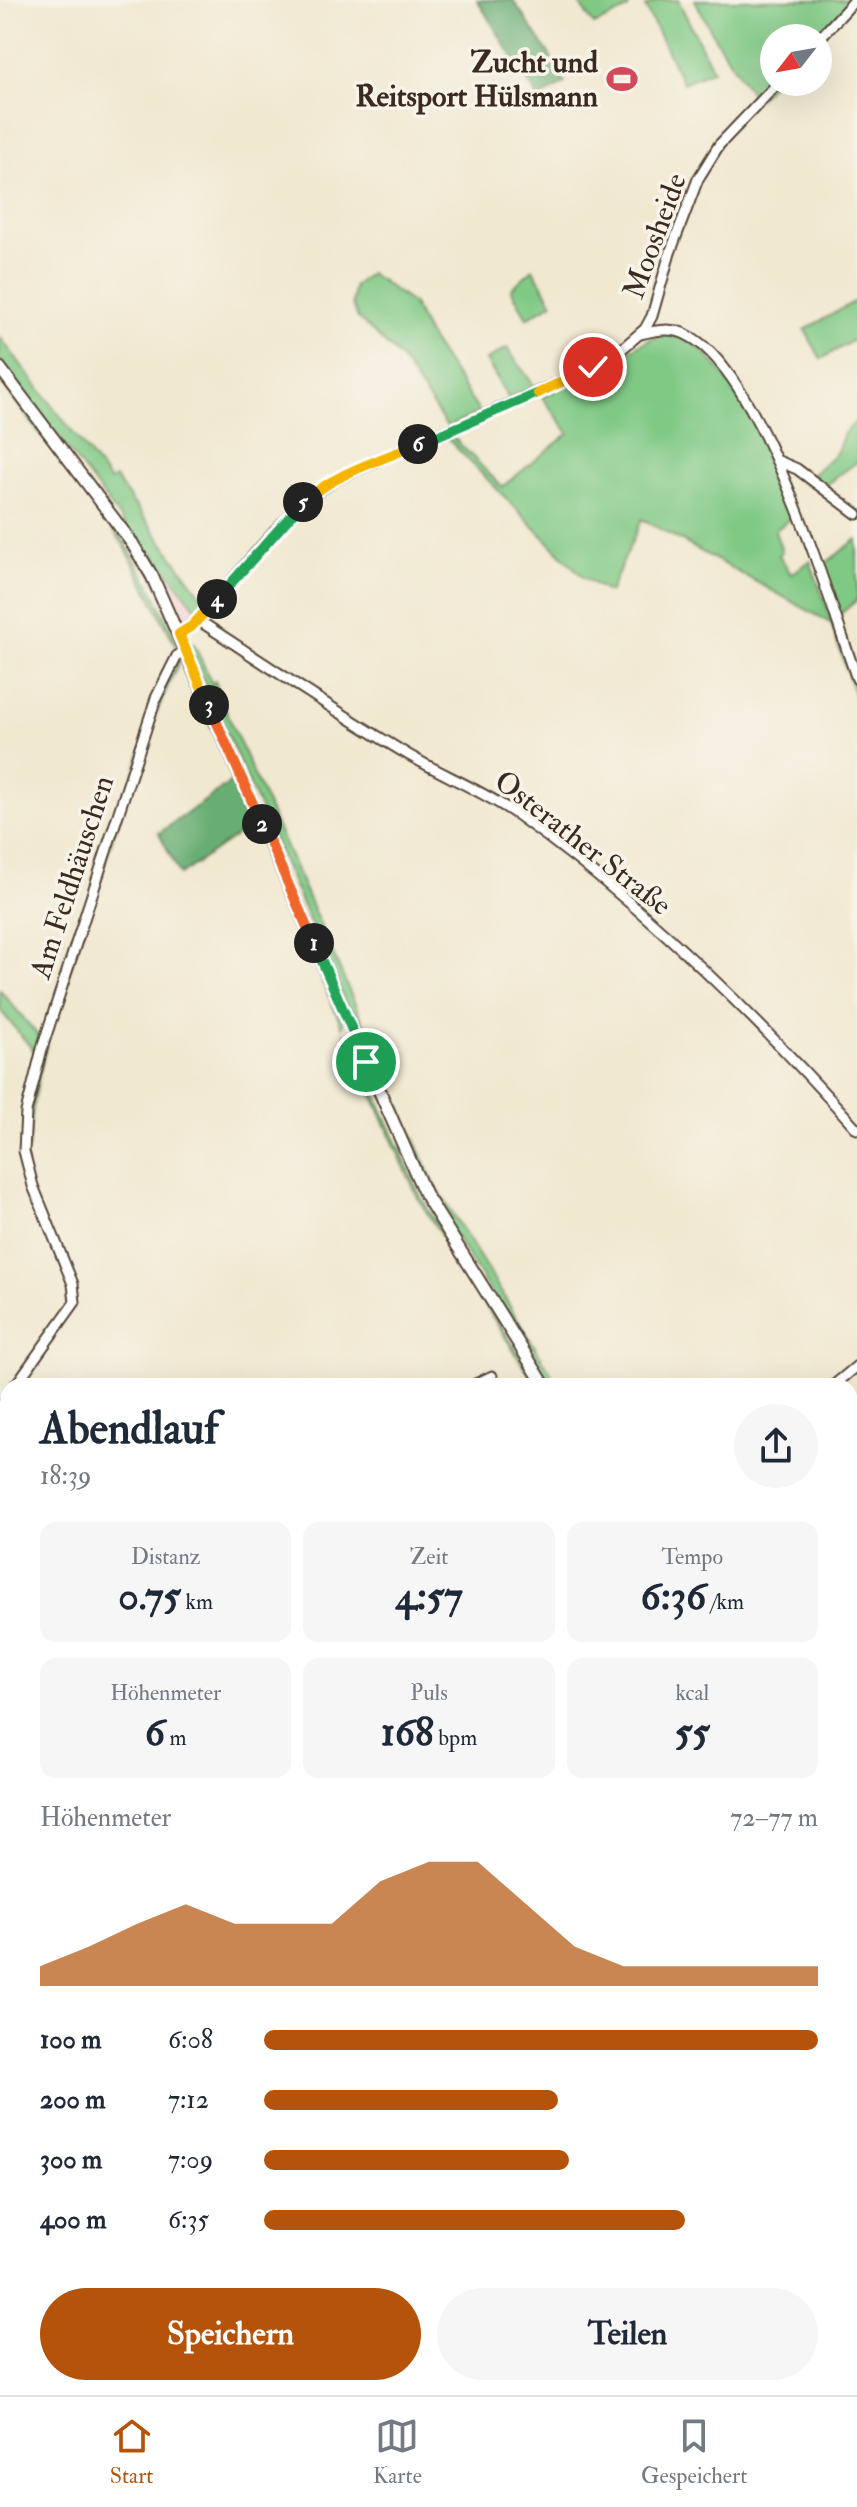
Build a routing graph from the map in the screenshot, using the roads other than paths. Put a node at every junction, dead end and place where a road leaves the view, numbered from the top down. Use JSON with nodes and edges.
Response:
{"nodes":[{"id":1,"x":855,"y":0,"type":"edge"},
{"id":2,"x":832,"y":25,"type":"edge"},
{"id":3,"x":766,"y":96,"type":"edge"},
{"id":4,"x":641,"y":334,"type":"junction"},
{"id":5,"x":0,"y":368,"type":"edge"},
{"id":6,"x":776,"y":460,"type":"junction"},
{"id":7,"x":857,"y":514,"type":"edge"},
{"id":8,"x":198,"y":620,"type":"junction"},
{"id":9,"x":179,"y":634,"type":"junction"},
{"id":10,"x":186,"y":651,"type":"junction"},
{"id":11,"x":857,"y":679,"type":"edge"},
{"id":12,"x":857,"y":1129,"type":"edge"},
{"id":13,"x":492,"y":1376,"type":"dead end"},
{"id":14,"x":21,"y":1378,"type":"edge"},
{"id":15,"x":488,"y":1378,"type":"edge"},
{"id":16,"x":540,"y":1378,"type":"edge"}],
"edges":[{"from":1,"to":2,"type":"street"},
{"from":3,"to":4,"type":"street","name":"Moosheide"},
{"from":4,"to":6,"type":"street","name":"Moosheide"},
{"from":4,"to":8,"type":"street","name":"Moosheide"},
{"from":5,"to":9,"type":"main road"},
{"from":6,"to":7,"type":"street"},
{"from":6,"to":11,"type":"street","name":"Moosheide"},
{"from":8,"to":9,"type":"street","name":"Moosheide"},
{"from":8,"to":12,"type":"street","name":"Osterather Straße"},
{"from":9,"to":10,"type":"main road"},
{"from":10,"to":14,"type":"street","name":"Am Feldhäuschen"},
{"from":10,"to":16,"type":"main road"},
{"from":13,"to":15,"type":"street"}]}
